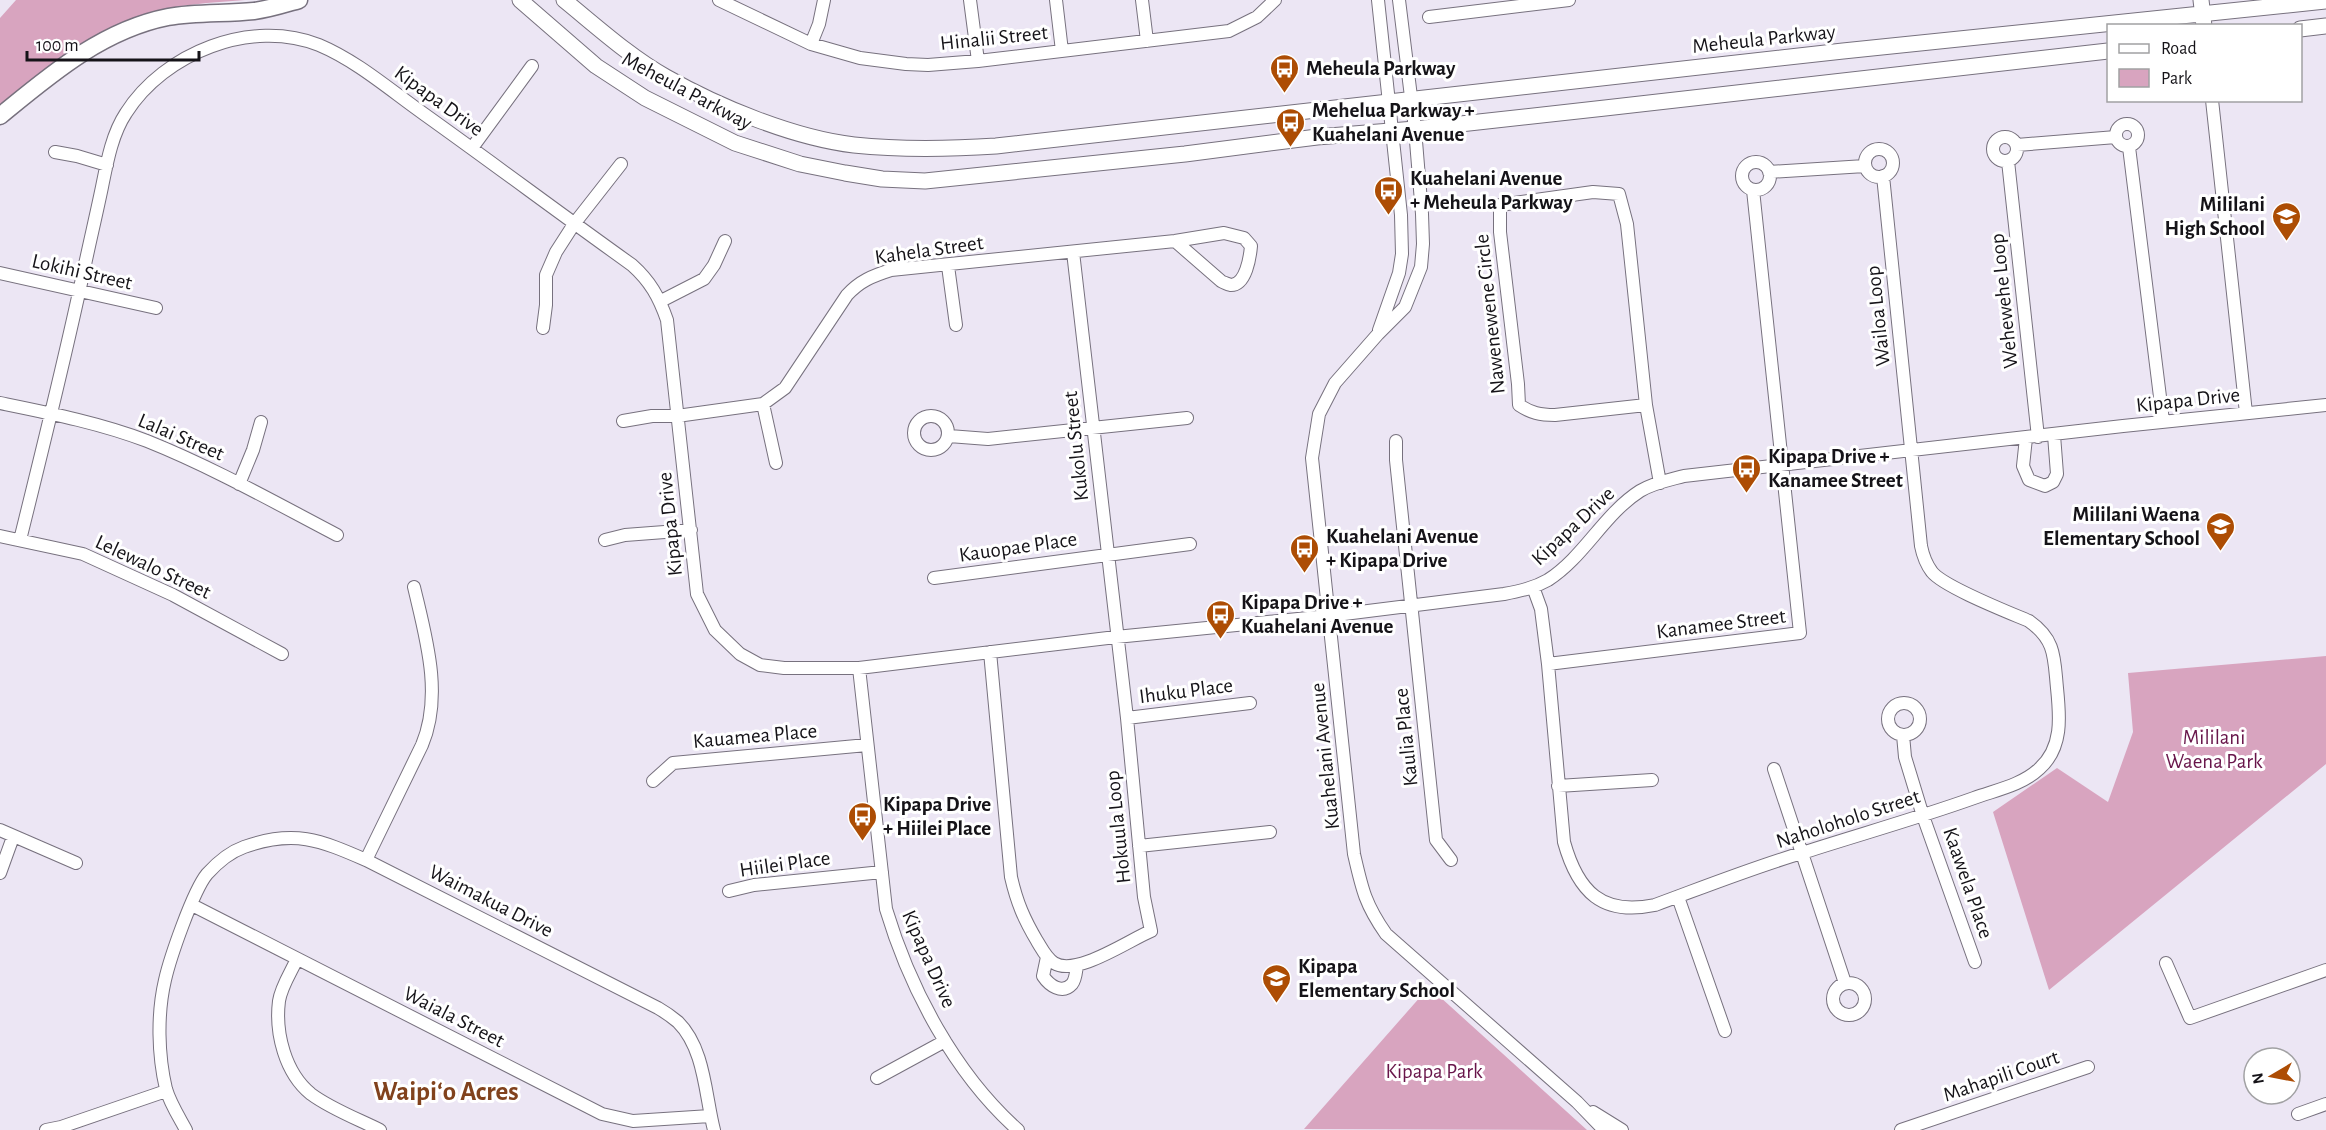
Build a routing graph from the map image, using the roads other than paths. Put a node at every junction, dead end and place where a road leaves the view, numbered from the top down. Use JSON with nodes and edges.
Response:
{"nodes":[{"id":1,"x":299,"y":0,"type":"edge"},
{"id":2,"x":520,"y":0,"type":"edge"},
{"id":3,"x":564,"y":0,"type":"edge"},
{"id":4,"x":719,"y":0,"type":"edge"},
{"id":5,"x":824,"y":0,"type":"edge"},
{"id":6,"x":970,"y":0,"type":"edge"},
{"id":7,"x":1056,"y":0,"type":"edge"},
{"id":8,"x":1142,"y":0,"type":"edge"},
{"id":9,"x":1275,"y":0,"type":"edge"},
{"id":10,"x":1378,"y":0,"type":"edge"},
{"id":11,"x":1399,"y":0,"type":"edge"},
{"id":12,"x":1569,"y":0,"type":"edge"},
{"id":13,"x":2326,"y":1,"type":"edge"},
{"id":14,"x":1498,"y":4,"type":"edge"},
{"id":15,"x":2203,"y":13,"type":"edge"},
{"id":16,"x":1429,"y":17,"type":"dead end"},
{"id":17,"x":2326,"y":27,"type":"edge"},
{"id":18,"x":2302,"y":29,"type":"edge"},
{"id":19,"x":1147,"y":41,"type":"junction"},
{"id":20,"x":811,"y":44,"type":"junction"},
{"id":21,"x":1062,"y":51,"type":"junction"},
{"id":22,"x":2107,"y":51,"type":"edge"},
{"id":23,"x":978,"y":61,"type":"junction"},
{"id":24,"x":532,"y":66,"type":"dead end"},
{"id":25,"x":1412,"y":100,"type":"junction"},
{"id":26,"x":2212,"y":102,"type":"edge"},
{"id":27,"x":1389,"y":103,"type":"junction"},
{"id":28,"x":0,"y":116,"type":"edge"},
{"id":29,"x":1415,"y":129,"type":"junction"},
{"id":30,"x":1391,"y":130,"type":"junction"},
{"id":31,"x":2116,"y":137,"type":"junction"},
{"id":32,"x":2017,"y":145,"type":"junction"},
{"id":33,"x":2129,"y":147,"type":"junction"},
{"id":34,"x":472,"y":148,"type":"junction"},
{"id":35,"x":55,"y":152,"type":"dead end"},
{"id":36,"x":2008,"y":161,"type":"junction"},
{"id":37,"x":621,"y":164,"type":"dead end"},
{"id":38,"x":107,"y":165,"type":"junction"},
{"id":39,"x":1865,"y":166,"type":"junction"},
{"id":40,"x":1769,"y":172,"type":"junction"},
{"id":41,"x":1883,"y":176,"type":"junction"},
{"id":42,"x":1754,"y":190,"type":"junction"},
{"id":43,"x":574,"y":224,"type":"junction"},
{"id":44,"x":726,"y":241,"type":"dead end"},
{"id":45,"x":1175,"y":241,"type":"junction"},
{"id":46,"x":1073,"y":252,"type":"junction"},
{"id":47,"x":948,"y":266,"type":"junction"},
{"id":48,"x":0,"y":273,"type":"edge"},
{"id":49,"x":80,"y":291,"type":"junction"},
{"id":50,"x":660,"y":301,"type":"junction"},
{"id":51,"x":156,"y":308,"type":"dead end"},
{"id":52,"x":956,"y":325,"type":"dead end"},
{"id":53,"x":543,"y":328,"type":"dead end"},
{"id":54,"x":1378,"y":334,"type":"junction"},
{"id":55,"x":0,"y":403,"type":"edge"},
{"id":56,"x":763,"y":404,"type":"junction"},
{"id":57,"x":1646,"y":405,"type":"junction"},
{"id":58,"x":2326,"y":405,"type":"edge"},
{"id":59,"x":51,"y":413,"type":"junction"},
{"id":60,"x":2246,"y":413,"type":"junction"},
{"id":61,"x":677,"y":416,"type":"junction"},
{"id":62,"x":1187,"y":418,"type":"dead end"},
{"id":63,"x":622,"y":420,"type":"dead end"},
{"id":64,"x":261,"y":422,"type":"dead end"},
{"id":65,"x":2163,"y":422,"type":"junction"},
{"id":66,"x":1094,"y":427,"type":"junction"},
{"id":67,"x":2054,"y":435,"type":"junction"},
{"id":68,"x":949,"y":436,"type":"dead end"},
{"id":69,"x":2032,"y":437,"type":"junction"},
{"id":70,"x":1396,"y":441,"type":"dead end"},
{"id":71,"x":1911,"y":451,"type":"junction"},
{"id":72,"x":776,"y":463,"type":"dead end"},
{"id":73,"x":1782,"y":464,"type":"junction"},
{"id":74,"x":238,"y":483,"type":"junction"},
{"id":75,"x":1660,"y":483,"type":"junction"},
{"id":76,"x":691,"y":530,"type":"junction"},
{"id":77,"x":337,"y":535,"type":"dead end"},
{"id":78,"x":0,"y":536,"type":"edge"},
{"id":79,"x":20,"y":540,"type":"junction"},
{"id":80,"x":605,"y":540,"type":"dead end"},
{"id":81,"x":1190,"y":544,"type":"dead end"},
{"id":82,"x":1108,"y":554,"type":"junction"},
{"id":83,"x":934,"y":578,"type":"dead end"},
{"id":84,"x":414,"y":587,"type":"dead end"},
{"id":85,"x":1533,"y":587,"type":"junction"},
{"id":86,"x":1411,"y":605,"type":"junction"},
{"id":87,"x":1328,"y":616,"type":"junction"},
{"id":88,"x":1116,"y":637,"type":"junction"},
{"id":89,"x":990,"y":652,"type":"junction"},
{"id":90,"x":282,"y":654,"type":"dead end"},
{"id":91,"x":1548,"y":664,"type":"junction"},
{"id":92,"x":859,"y":668,"type":"junction"},
{"id":93,"x":1250,"y":703,"type":"dead end"},
{"id":94,"x":1127,"y":718,"type":"junction"},
{"id":95,"x":1903,"y":735,"type":"dead end"},
{"id":96,"x":867,"y":745,"type":"junction"},
{"id":97,"x":1774,"y":769,"type":"dead end"},
{"id":98,"x":1652,"y":780,"type":"dead end"},
{"id":99,"x":653,"y":781,"type":"dead end"},
{"id":100,"x":1558,"y":786,"type":"junction"},
{"id":101,"x":1923,"y":816,"type":"junction"},
{"id":102,"x":0,"y":830,"type":"edge"},
{"id":103,"x":1270,"y":832,"type":"dead end"},
{"id":104,"x":13,"y":837,"type":"junction"},
{"id":105,"x":1139,"y":846,"type":"junction"},
{"id":106,"x":1801,"y":853,"type":"junction"},
{"id":107,"x":366,"y":860,"type":"junction"},
{"id":108,"x":1451,"y":860,"type":"dead end"},
{"id":109,"x":76,"y":863,"type":"dead end"},
{"id":110,"x":882,"y":872,"type":"junction"},
{"id":111,"x":0,"y":873,"type":"edge"},
{"id":112,"x":729,"y":891,"type":"dead end"},
{"id":113,"x":1678,"y":897,"type":"junction"},
{"id":114,"x":192,"y":905,"type":"junction"},
{"id":115,"x":1047,"y":957,"type":"junction"},
{"id":116,"x":297,"y":959,"type":"junction"},
{"id":117,"x":1975,"y":962,"type":"dead end"},
{"id":118,"x":2166,"y":963,"type":"dead end"},
{"id":119,"x":1077,"y":965,"type":"junction"},
{"id":120,"x":2326,"y":970,"type":"edge"},
{"id":121,"x":1845,"y":983,"type":"dead end"},
{"id":122,"x":1725,"y":1031,"type":"dead end"},
{"id":123,"x":945,"y":1041,"type":"junction"},
{"id":124,"x":2088,"y":1067,"type":"dead end"},
{"id":125,"x":877,"y":1078,"type":"dead end"},
{"id":126,"x":166,"y":1091,"type":"junction"},
{"id":127,"x":1577,"y":1102,"type":"junction"},
{"id":128,"x":2326,"y":1104,"type":"edge"},
{"id":129,"x":2298,"y":1114,"type":"dead end"},
{"id":130,"x":710,"y":1116,"type":"junction"},
{"id":131,"x":1927,"y":1126,"type":"edge"},
{"id":132,"x":61,"y":1128,"type":"edge"},
{"id":133,"x":46,"y":1130,"type":"edge"},
{"id":134,"x":186,"y":1130,"type":"edge"},
{"id":135,"x":380,"y":1130,"type":"edge"},
{"id":136,"x":714,"y":1130,"type":"edge"},
{"id":137,"x":1018,"y":1130,"type":"edge"},
{"id":138,"x":1604,"y":1130,"type":"edge"},
{"id":139,"x":1622,"y":1130,"type":"edge"},
{"id":140,"x":1901,"y":1130,"type":"edge"}],
"edges":[{"from":1,"to":28,"type":"highway"},
{"from":2,"to":30,"type":"main road","name":"Meheula Parkway"},
{"from":3,"to":27,"type":"main road","name":"Meheula Parkway"},
{"from":4,"to":20,"type":"street","name":"Hinalii Street"},
{"from":5,"to":20,"type":"street"},
{"from":6,"to":23,"type":"street"},
{"from":7,"to":21,"type":"street"},
{"from":8,"to":19,"type":"street"},
{"from":9,"to":19,"type":"street","name":"Hinalii Street"},
{"from":10,"to":27,"type":"street","name":"Kuahelani Avenue"},
{"from":11,"to":25,"type":"street","name":"Kuahelani Avenue"},
{"from":12,"to":14,"type":"street"},
{"from":13,"to":15,"type":"main road","name":"Meheula Parkway"},
{"from":14,"to":16,"type":"street"},
{"from":15,"to":25,"type":"main road","name":"Meheula Parkway"},
{"from":17,"to":18,"type":"main road"},
{"from":19,"to":21,"type":"street","name":"Hinalii Street"},
{"from":20,"to":23,"type":"street","name":"Hinalii Street"},
{"from":21,"to":23,"type":"street","name":"Hinalii Street"},
{"from":22,"to":29,"type":"main road","name":"Meheula Parkway"},
{"from":24,"to":34,"type":"street"},
{"from":25,"to":27,"type":"main road","name":"Meheula Parkway"},
{"from":25,"to":29,"type":"street","name":"Kuahelani Avenue"},
{"from":26,"to":60,"type":"street"},
{"from":27,"to":30,"type":"street","name":"Kuahelani Avenue"},
{"from":29,"to":30,"type":"main road","name":"Meheula Parkway"},
{"from":29,"to":54,"type":"street","name":"Kuahelani Avenue"},
{"from":30,"to":54,"type":"street","name":"Kuahelani Avenue"},
{"from":31,"to":32,"type":"street","name":"Wehewehe Loop"},
{"from":31,"to":33,"type":"street"},
{"from":31,"to":33,"type":"street","name":"Wehewehe Loop"},
{"from":32,"to":36,"type":"street"},
{"from":32,"to":36,"type":"street","name":"Wehewehe Loop"},
{"from":33,"to":65,"type":"street","name":"Wehewehe Loop"},
{"from":34,"to":38,"type":"street","name":"Kipapa Drive"},
{"from":34,"to":43,"type":"street","name":"Kipapa Drive"},
{"from":35,"to":38,"type":"street"},
{"from":36,"to":69,"type":"street","name":"Wehewehe Loop"},
{"from":37,"to":43,"type":"street"},
{"from":38,"to":49,"type":"street","name":"Kipapa Drive"},
{"from":39,"to":40,"type":"street"},
{"from":39,"to":41,"type":"street"},
{"from":39,"to":41,"type":"street","name":"Wailoa Loop"},
{"from":40,"to":42,"type":"street"},
{"from":40,"to":42,"type":"street"},
{"from":41,"to":71,"type":"street","name":"Wailoa Loop"},
{"from":42,"to":73,"type":"street"},
{"from":43,"to":50,"type":"street","name":"Kipapa Drive"},
{"from":43,"to":53,"type":"street"},
{"from":44,"to":50,"type":"street"},
{"from":45,"to":45,"type":"street","name":"Kahela Street"},
{"from":45,"to":46,"type":"street","name":"Kahela Street"},
{"from":46,"to":47,"type":"street","name":"Kahela Street"},
{"from":46,"to":66,"type":"street","name":"Kukolu Street"},
{"from":47,"to":52,"type":"street"},
{"from":47,"to":56,"type":"street","name":"Kahela Street"},
{"from":48,"to":49,"type":"street","name":"Lokihi Street"},
{"from":49,"to":51,"type":"street","name":"Lokihi Street"},
{"from":49,"to":59,"type":"street","name":"Kipapa Drive"},
{"from":50,"to":61,"type":"street","name":"Kipapa Drive"},
{"from":54,"to":87,"type":"street","name":"Kuahelani Avenue"},
{"from":55,"to":59,"type":"street","name":"Lalai Street"},
{"from":56,"to":61,"type":"street","name":"Kahela Street"},
{"from":56,"to":72,"type":"street"},
{"from":57,"to":57,"type":"street","name":"Nawenewene Circle"},
{"from":57,"to":75,"type":"street","name":"Nawenewene Circle"},
{"from":58,"to":60,"type":"street","name":"Kipapa Drive"},
{"from":59,"to":74,"type":"street","name":"Lalai Street"},
{"from":59,"to":79,"type":"street","name":"Kipapa Drive"},
{"from":60,"to":65,"type":"street","name":"Kipapa Drive"},
{"from":61,"to":63,"type":"street","name":"Kahela Street"},
{"from":61,"to":76,"type":"street","name":"Kipapa Drive"},
{"from":62,"to":66,"type":"street"},
{"from":64,"to":74,"type":"street"},
{"from":65,"to":67,"type":"street","name":"Kipapa Drive"},
{"from":66,"to":68,"type":"street"},
{"from":66,"to":82,"type":"street","name":"Kukolu Street"},
{"from":67,"to":69,"type":"street","name":"Kipapa Drive"},
{"from":67,"to":69,"type":"street"},
{"from":69,"to":71,"type":"street","name":"Kipapa Drive"},
{"from":70,"to":86,"type":"street","name":"Kaulia Place"},
{"from":71,"to":73,"type":"street","name":"Kipapa Drive"},
{"from":71,"to":101,"type":"street","name":"Naholoholo Street"},
{"from":73,"to":75,"type":"street","name":"Kipapa Drive"},
{"from":73,"to":91,"type":"street","name":"Kanamee Street"},
{"from":74,"to":77,"type":"street","name":"Lalai Street"},
{"from":75,"to":85,"type":"street","name":"Kipapa Drive"},
{"from":76,"to":80,"type":"street"},
{"from":76,"to":92,"type":"street","name":"Kipapa Drive"},
{"from":78,"to":79,"type":"street","name":"Lelewalo Street"},
{"from":79,"to":90,"type":"street","name":"Lelewalo Street"},
{"from":81,"to":82,"type":"street","name":"Kauopae Place"},
{"from":82,"to":83,"type":"street","name":"Kauopae Place"},
{"from":82,"to":88,"type":"street","name":"Kukolu Street"},
{"from":84,"to":107,"type":"street"},
{"from":85,"to":86,"type":"street","name":"Kipapa Drive"},
{"from":85,"to":91,"type":"street","name":"Naholoholo Street"},
{"from":86,"to":87,"type":"street","name":"Kipapa Drive"},
{"from":86,"to":108,"type":"street","name":"Kaulia Place"},
{"from":87,"to":88,"type":"street","name":"Kipapa Drive"},
{"from":87,"to":127,"type":"street","name":"Kuahelani Avenue"},
{"from":88,"to":89,"type":"street","name":"Kipapa Drive"},
{"from":88,"to":94,"type":"street","name":"Hokuula Loop"},
{"from":89,"to":92,"type":"street","name":"Kipapa Drive"},
{"from":89,"to":115,"type":"street"},
{"from":91,"to":100,"type":"street","name":"Naholoholo Street"},
{"from":92,"to":96,"type":"street","name":"Kipapa Drive"},
{"from":93,"to":94,"type":"street","name":"Ihuku Place"},
{"from":94,"to":105,"type":"street","name":"Hokuula Loop"},
{"from":95,"to":101,"type":"street","name":"Kaawela Place"},
{"from":96,"to":99,"type":"street","name":"Kauamea Place"},
{"from":96,"to":110,"type":"street","name":"Kipapa Drive"},
{"from":97,"to":106,"type":"street"},
{"from":98,"to":100,"type":"street"},
{"from":100,"to":113,"type":"street","name":"Naholoholo Street"},
{"from":101,"to":106,"type":"street","name":"Naholoholo Street"},
{"from":101,"to":117,"type":"street","name":"Kaawela Place"},
{"from":102,"to":104,"type":"street"},
{"from":103,"to":105,"type":"street"},
{"from":104,"to":109,"type":"street"},
{"from":104,"to":111,"type":"street"},
{"from":105,"to":119,"type":"street","name":"Hokuula Loop"},
{"from":106,"to":113,"type":"street","name":"Naholoholo Street"},
{"from":106,"to":121,"type":"street"},
{"from":107,"to":114,"type":"street","name":"Waimakua Drive"},
{"from":107,"to":130,"type":"street","name":"Waimakua Drive"},
{"from":110,"to":112,"type":"street","name":"Hiilei Place"},
{"from":110,"to":123,"type":"street","name":"Kipapa Drive"},
{"from":113,"to":122,"type":"street"},
{"from":114,"to":116,"type":"street","name":"Waiala Street"},
{"from":114,"to":126,"type":"street","name":"Waimakua Drive"},
{"from":115,"to":119,"type":"street"},
{"from":115,"to":119,"type":"street"},
{"from":116,"to":130,"type":"street","name":"Waiala Street"},
{"from":116,"to":135,"type":"street"},
{"from":118,"to":120,"type":"street"},
{"from":123,"to":125,"type":"street"},
{"from":123,"to":137,"type":"street","name":"Kipapa Drive"},
{"from":124,"to":131,"type":"street","name":"Mahapili Court"},
{"from":126,"to":132,"type":"street"},
{"from":126,"to":134,"type":"street"},
{"from":127,"to":138,"type":"street","name":"Kuahelani Avenue"},
{"from":127,"to":139,"type":"street","name":"Kuahelani Avenue"},
{"from":128,"to":129,"type":"street"},
{"from":130,"to":136,"type":"street","name":"Waimakua Drive"},
{"from":131,"to":140,"type":"street","name":"Mahapili Court"},
{"from":132,"to":133,"type":"street"}]}
